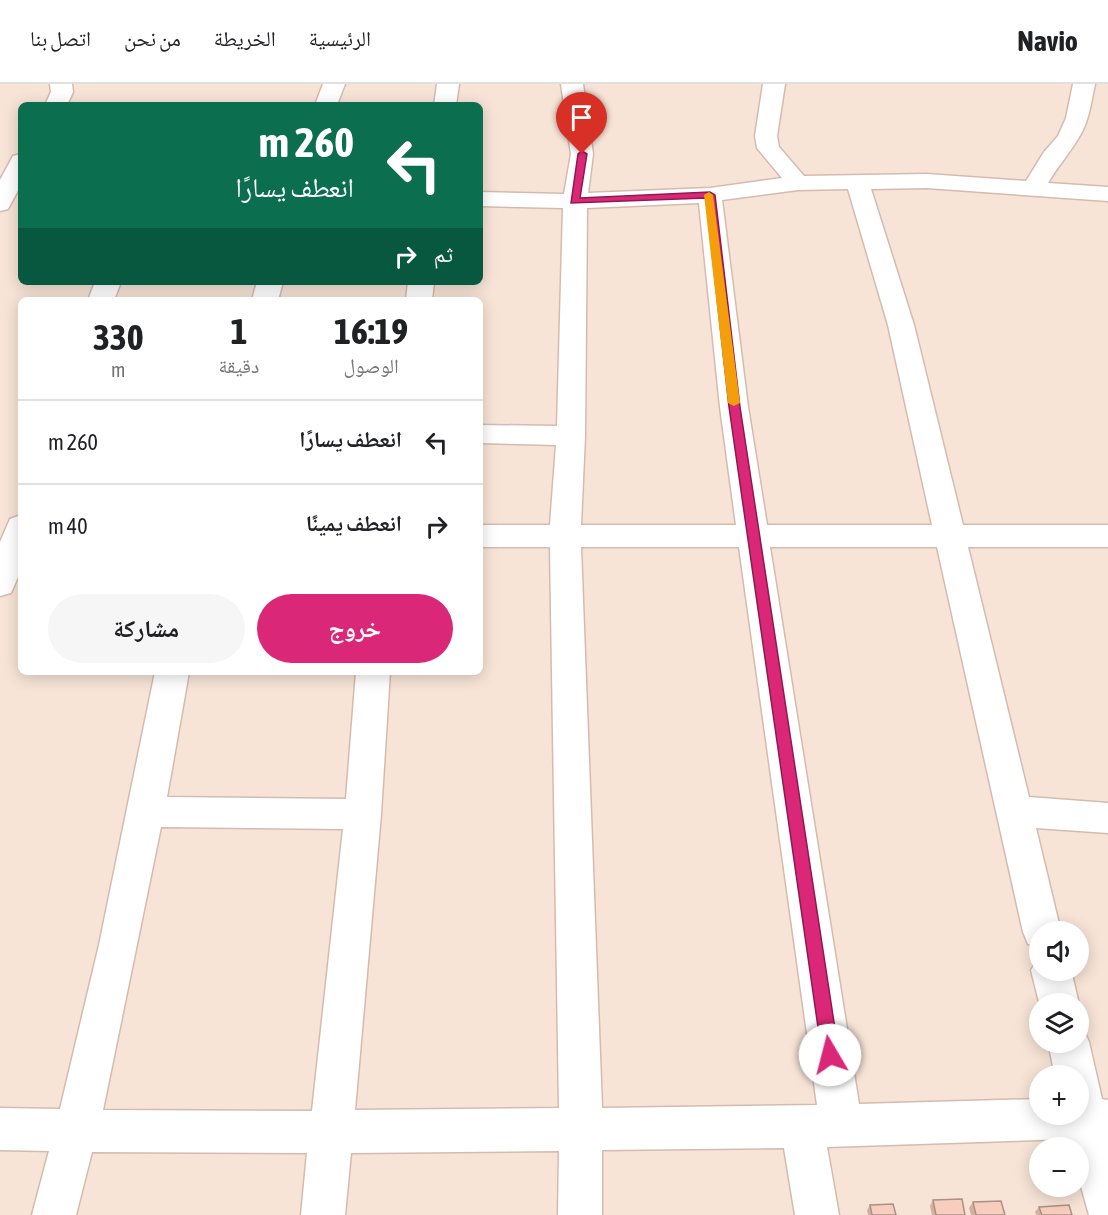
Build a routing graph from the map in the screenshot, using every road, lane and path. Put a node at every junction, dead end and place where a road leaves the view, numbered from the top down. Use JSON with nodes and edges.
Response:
{"nodes":[{"id":1,"x":61,"y":84,"type":"edge"},
{"id":2,"x":334,"y":84,"type":"edge"},
{"id":3,"x":448,"y":84,"type":"edge"},
{"id":4,"x":572,"y":84,"type":"edge"},
{"id":5,"x":774,"y":84,"type":"edge"},
{"id":6,"x":1084,"y":84,"type":"edge"},
{"id":7,"x":57,"y":102,"type":"edge"},
{"id":8,"x":327,"y":102,"type":"edge"},
{"id":9,"x":445,"y":102,"type":"edge"},
{"id":10,"x":18,"y":168,"type":"edge"},
{"id":11,"x":798,"y":183,"type":"junction"},
{"id":12,"x":858,"y":183,"type":"junction"},
{"id":13,"x":1033,"y":189,"type":"junction"},
{"id":14,"x":1108,"y":194,"type":"edge"},
{"id":15,"x":710,"y":195,"type":"junction"},
{"id":16,"x":6,"y":198,"type":"edge"},
{"id":17,"x":483,"y":199,"type":"edge"},
{"id":18,"x":575,"y":201,"type":"junction"},
{"id":19,"x":483,"y":434,"type":"edge"},
{"id":20,"x":572,"y":436,"type":"junction"},
{"id":21,"x":15,"y":535,"type":"edge"},
{"id":22,"x":754,"y":535,"type":"junction"},
{"id":23,"x":951,"y":535,"type":"junction"},
{"id":24,"x":483,"y":536,"type":"edge"},
{"id":25,"x":565,"y":536,"type":"junction"},
{"id":26,"x":1108,"y":536,"type":"edge"},
{"id":27,"x":0,"y":585,"type":"edge"},
{"id":28,"x":171,"y":675,"type":"edge"},
{"id":29,"x":373,"y":675,"type":"edge"},
{"id":30,"x":1014,"y":811,"type":"junction"},
{"id":31,"x":147,"y":812,"type":"junction"},
{"id":32,"x":363,"y":814,"type":"junction"},
{"id":33,"x":1108,"y":818,"type":"edge"},
{"id":34,"x":1039,"y":921,"type":"edge"},
{"id":35,"x":1091,"y":1109,"type":"edge"},
{"id":36,"x":821,"y":1126,"type":"junction"},
{"id":37,"x":0,"y":1128,"type":"edge"},
{"id":38,"x":77,"y":1129,"type":"junction"},
{"id":39,"x":581,"y":1129,"type":"junction"},
{"id":40,"x":332,"y":1131,"type":"junction"},
{"id":41,"x":1108,"y":1206,"type":"edge"},
{"id":42,"x":54,"y":1215,"type":"edge"},
{"id":43,"x":323,"y":1215,"type":"edge"},
{"id":44,"x":580,"y":1215,"type":"edge"},
{"id":45,"x":817,"y":1215,"type":"edge"}],
"edges":[{"from":1,"to":7,"type":"street"},
{"from":2,"to":8,"type":"street"},
{"from":3,"to":9,"type":"street"},
{"from":4,"to":18,"type":"street"},
{"from":5,"to":11,"type":"street"},
{"from":6,"to":13,"type":"street"},
{"from":10,"to":16,"type":"street"},
{"from":11,"to":12,"type":"street"},
{"from":11,"to":15,"type":"street"},
{"from":12,"to":13,"type":"street"},
{"from":12,"to":23,"type":"street"},
{"from":13,"to":14,"type":"street"},
{"from":15,"to":18,"type":"street"},
{"from":15,"to":22,"type":"street"},
{"from":17,"to":18,"type":"street"},
{"from":18,"to":20,"type":"street"},
{"from":19,"to":20,"type":"street"},
{"from":20,"to":25,"type":"street"},
{"from":21,"to":27,"type":"street"},
{"from":22,"to":23,"type":"street"},
{"from":22,"to":25,"type":"street"},
{"from":22,"to":36,"type":"street"},
{"from":23,"to":26,"type":"street"},
{"from":23,"to":30,"type":"street"},
{"from":24,"to":25,"type":"street"},
{"from":25,"to":39,"type":"street"},
{"from":28,"to":31,"type":"street"},
{"from":29,"to":32,"type":"street"},
{"from":30,"to":33,"type":"street"},
{"from":30,"to":34,"type":"street"},
{"from":31,"to":32,"type":"street"},
{"from":31,"to":38,"type":"street"},
{"from":32,"to":40,"type":"street"},
{"from":35,"to":36,"type":"street"},
{"from":35,"to":41,"type":"street"},
{"from":36,"to":39,"type":"street"},
{"from":36,"to":45,"type":"street"},
{"from":37,"to":38,"type":"street"},
{"from":38,"to":40,"type":"street"},
{"from":38,"to":42,"type":"street"},
{"from":39,"to":40,"type":"street"},
{"from":39,"to":44,"type":"street"},
{"from":40,"to":43,"type":"street"}]}
